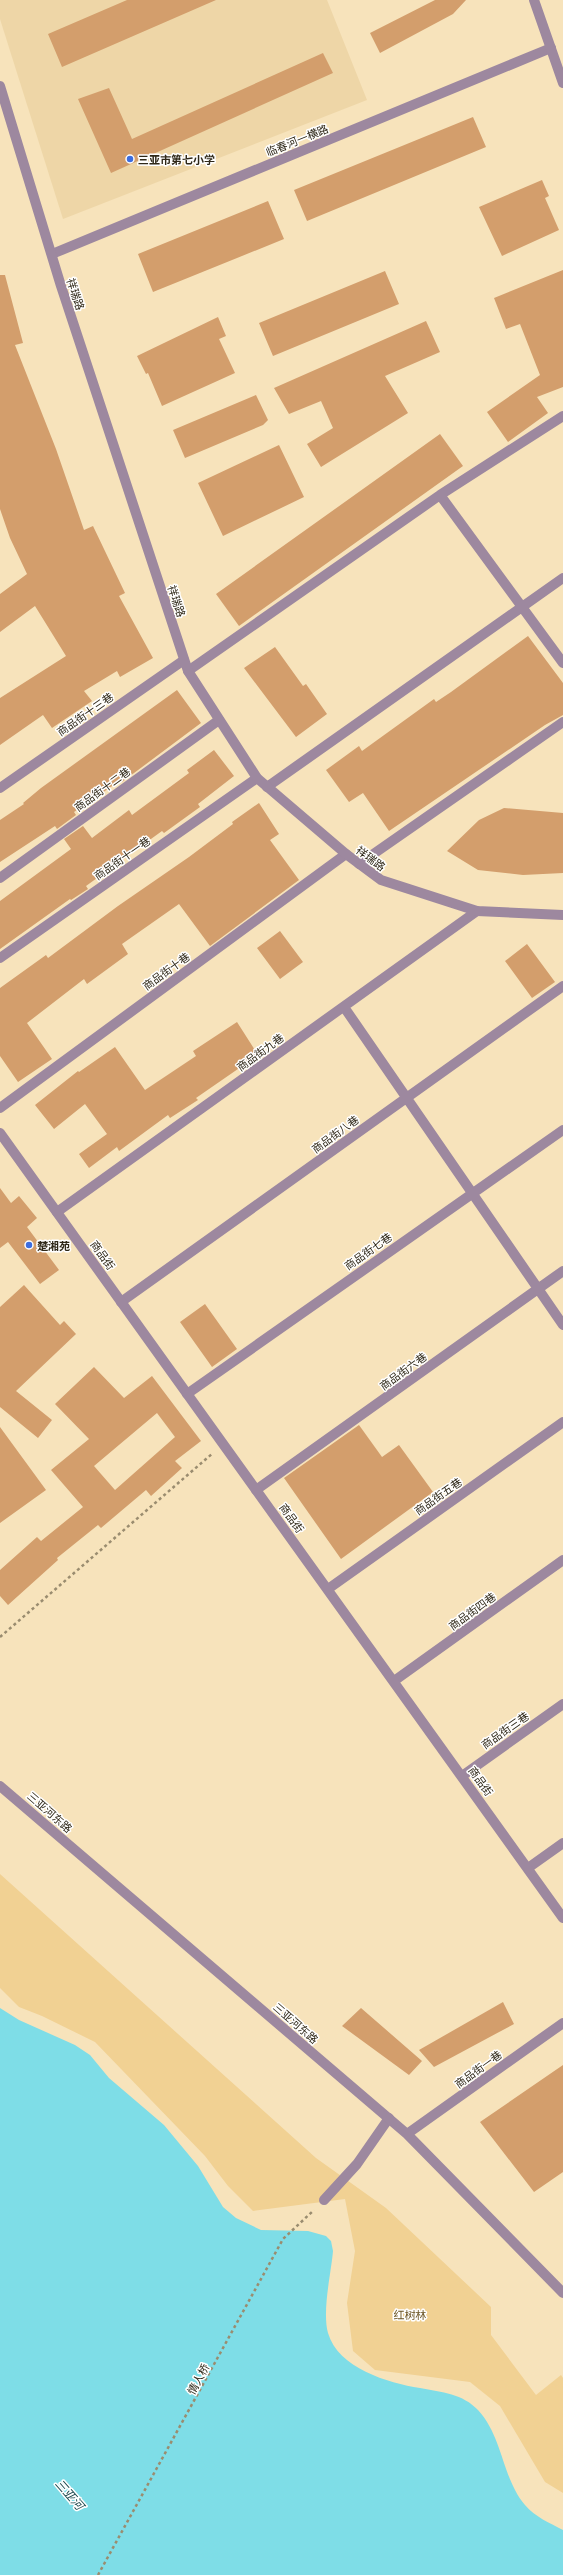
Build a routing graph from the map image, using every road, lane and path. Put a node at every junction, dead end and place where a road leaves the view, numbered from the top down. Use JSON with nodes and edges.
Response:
{"nodes":[{"id":1,"x":534,"y":0,"type":"edge"},
{"id":2,"x":551,"y":48,"type":"junction"},
{"id":3,"x":563,"y":83,"type":"edge"},
{"id":4,"x":0,"y":86,"type":"edge"},
{"id":5,"x":52,"y":254,"type":"junction"},
{"id":6,"x":563,"y":416,"type":"edge"},
{"id":7,"x":440,"y":495,"type":"junction"},
{"id":8,"x":563,"y":578,"type":"edge"},
{"id":9,"x":522,"y":606,"type":"junction"},
{"id":10,"x":184,"y":660,"type":"junction"},
{"id":11,"x":563,"y":663,"type":"edge"},
{"id":12,"x":188,"y":671,"type":"junction"},
{"id":13,"x":219,"y":720,"type":"junction"},
{"id":14,"x":563,"y":722,"type":"edge"},
{"id":15,"x":257,"y":778,"type":"junction"},
{"id":16,"x":267,"y":787,"type":"junction"},
{"id":17,"x":0,"y":788,"type":"edge"},
{"id":18,"x":346,"y":854,"type":"junction"},
{"id":19,"x":359,"y":864,"type":"junction"},
{"id":20,"x":0,"y":878,"type":"edge"},
{"id":21,"x":477,"y":911,"type":"junction"},
{"id":22,"x":563,"y":915,"type":"edge"},
{"id":23,"x":0,"y":958,"type":"edge"},
{"id":24,"x":563,"y":986,"type":"edge"},
{"id":25,"x":344,"y":1007,"type":"junction"},
{"id":26,"x":406,"y":1098,"type":"junction"},
{"id":27,"x":0,"y":1108,"type":"edge"},
{"id":28,"x":563,"y":1130,"type":"edge"},
{"id":29,"x":0,"y":1133,"type":"edge"},
{"id":30,"x":470,"y":1193,"type":"junction"},
{"id":31,"x":57,"y":1212,"type":"junction"},
{"id":32,"x":563,"y":1271,"type":"edge"},
{"id":33,"x":537,"y":1290,"type":"junction"},
{"id":34,"x":121,"y":1302,"type":"junction"},
{"id":35,"x":563,"y":1326,"type":"edge"},
{"id":36,"x":187,"y":1394,"type":"junction"},
{"id":37,"x":563,"y":1422,"type":"edge"},
{"id":38,"x":224,"y":1444,"type":"junction"},
{"id":39,"x":256,"y":1490,"type":"junction"},
{"id":40,"x":563,"y":1560,"type":"edge"},
{"id":41,"x":328,"y":1589,"type":"junction"},
{"id":42,"x":0,"y":1637,"type":"edge"},
{"id":43,"x":394,"y":1681,"type":"junction"},
{"id":44,"x":563,"y":1704,"type":"edge"},
{"id":45,"x":462,"y":1776,"type":"junction"},
{"id":46,"x":0,"y":1786,"type":"edge"},
{"id":47,"x":563,"y":1843,"type":"edge"},
{"id":48,"x":528,"y":1868,"type":"junction"},
{"id":49,"x":563,"y":1918,"type":"edge"},
{"id":50,"x":563,"y":2023,"type":"edge"},
{"id":51,"x":389,"y":2118,"type":"junction"},
{"id":52,"x":407,"y":2134,"type":"junction"},
{"id":53,"x":324,"y":2200,"type":"joint"},
{"id":54,"x":563,"y":2293,"type":"edge"},
{"id":55,"x":98,"y":2575,"type":"edge"}],
"edges":[{"from":1,"to":2,"type":"street"},
{"from":2,"to":3,"type":"street"},
{"from":2,"to":5,"type":"street","name":"临春河一横路"},
{"from":4,"to":5,"type":"street","name":"祥瑞路"},
{"from":5,"to":10,"type":"street","name":"祥瑞路"},
{"from":6,"to":7,"type":"street"},
{"from":7,"to":9,"type":"street"},
{"from":7,"to":12,"type":"street"},
{"from":8,"to":9,"type":"street"},
{"from":9,"to":11,"type":"street"},
{"from":9,"to":16,"type":"street"},
{"from":10,"to":12,"type":"street","name":"祥瑞路"},
{"from":10,"to":17,"type":"street","name":"商品街十三巷"},
{"from":12,"to":13,"type":"street","name":"祥瑞路"},
{"from":13,"to":15,"type":"street","name":"祥瑞路"},
{"from":13,"to":20,"type":"street","name":"商品街十二巷"},
{"from":14,"to":19,"type":"street"},
{"from":15,"to":16,"type":"street","name":"祥瑞路"},
{"from":15,"to":23,"type":"street","name":"商品街十一巷"},
{"from":16,"to":18,"type":"street","name":"祥瑞路"},
{"from":18,"to":19,"type":"street","name":"祥瑞路"},
{"from":18,"to":27,"type":"street","name":"商品街十巷"},
{"from":19,"to":21,"type":"street","name":"祥瑞路"},
{"from":21,"to":22,"type":"street","name":"祥瑞路"},
{"from":21,"to":25,"type":"street","name":"商品街九巷"},
{"from":24,"to":26,"type":"street","name":"商品街八巷"},
{"from":25,"to":26,"type":"street"},
{"from":25,"to":31,"type":"street","name":"商品街九巷"},
{"from":26,"to":30,"type":"street"},
{"from":26,"to":34,"type":"street","name":"商品街八巷"},
{"from":28,"to":30,"type":"street","name":"商品街七巷"},
{"from":29,"to":31,"type":"street","name":"商品街"},
{"from":30,"to":33,"type":"street"},
{"from":30,"to":36,"type":"street","name":"商品街七巷"},
{"from":31,"to":34,"type":"street","name":"商品街"},
{"from":32,"to":33,"type":"street","name":"商品街六巷"},
{"from":33,"to":35,"type":"street"},
{"from":33,"to":39,"type":"street","name":"商品街六巷"},
{"from":34,"to":36,"type":"street","name":"商品街"},
{"from":36,"to":38,"type":"street","name":"商品街"},
{"from":37,"to":41,"type":"street","name":"商品街五巷"},
{"from":38,"to":39,"type":"street","name":"商品街"},
{"from":38,"to":42,"type":"path"},
{"from":39,"to":41,"type":"street","name":"商品街"},
{"from":40,"to":43,"type":"street","name":"商品街四巷"},
{"from":41,"to":43,"type":"street","name":"商品街"},
{"from":43,"to":45,"type":"street","name":"商品街"},
{"from":44,"to":45,"type":"street","name":"商品街三巷"},
{"from":45,"to":48,"type":"street","name":"商品街"},
{"from":46,"to":51,"type":"street","name":"三亚河东路"},
{"from":47,"to":48,"type":"street"},
{"from":48,"to":49,"type":"street","name":"商品街"},
{"from":50,"to":52,"type":"street","name":"商品街一巷"},
{"from":51,"to":52,"type":"street","name":"三亚河东路"},
{"from":51,"to":53,"type":"street"},
{"from":52,"to":54,"type":"street","name":"三亚河东路"},
{"from":53,"to":55,"type":"path","name":"情人桥"}]}
